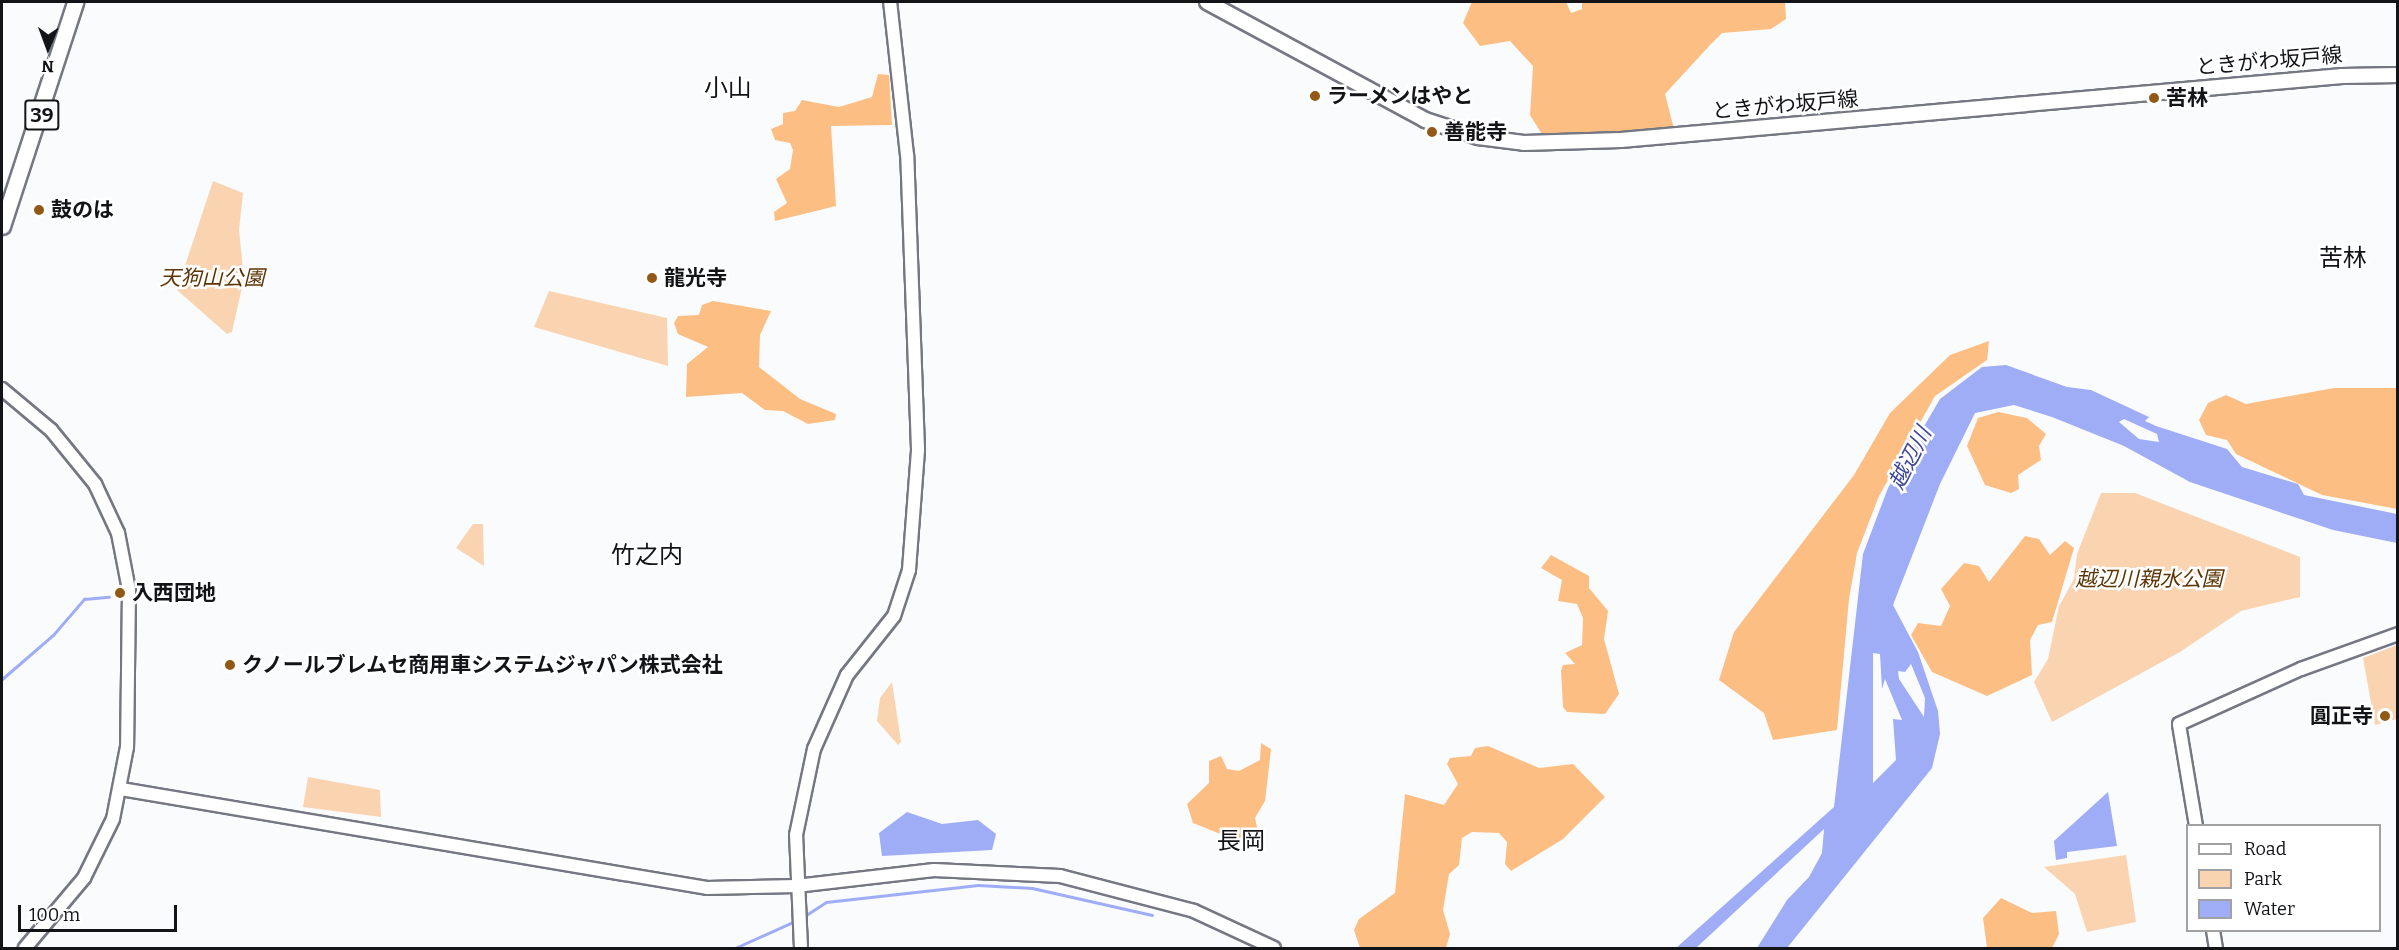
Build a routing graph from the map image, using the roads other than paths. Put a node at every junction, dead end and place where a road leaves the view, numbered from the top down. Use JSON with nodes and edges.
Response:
{"nodes":[{"id":1,"x":75,"y":2,"type":"edge"},
{"id":2,"x":890,"y":2,"type":"edge"},
{"id":3,"x":1207,"y":2,"type":"edge"},
{"id":4,"x":2397,"y":75,"type":"edge"},
{"id":5,"x":2,"y":226,"type":"edge"},
{"id":6,"x":2,"y":389,"type":"edge"},
{"id":7,"x":2397,"y":634,"type":"edge"},
{"id":8,"x":121,"y":789,"type":"junction"},
{"id":9,"x":2196,"y":824,"type":"edge"},
{"id":10,"x":796,"y":886,"type":"junction"},
{"id":11,"x":2213,"y":932,"type":"edge"},
{"id":12,"x":25,"y":948,"type":"edge"},
{"id":13,"x":801,"y":948,"type":"edge"},
{"id":14,"x":1274,"y":948,"type":"edge"},
{"id":15,"x":2216,"y":948,"type":"edge"}],
"edges":[{"from":1,"to":5,"type":"main road","number":"39"},
{"from":2,"to":10,"type":"street"},
{"from":3,"to":4,"type":"main road","name":"ときがわ坂戸線"},
{"from":6,"to":8,"type":"street"},
{"from":7,"to":9,"type":"street"},
{"from":8,"to":10,"type":"street"},
{"from":8,"to":12,"type":"street"},
{"from":10,"to":13,"type":"street"},
{"from":10,"to":14,"type":"street"},
{"from":11,"to":15,"type":"street"}]}
